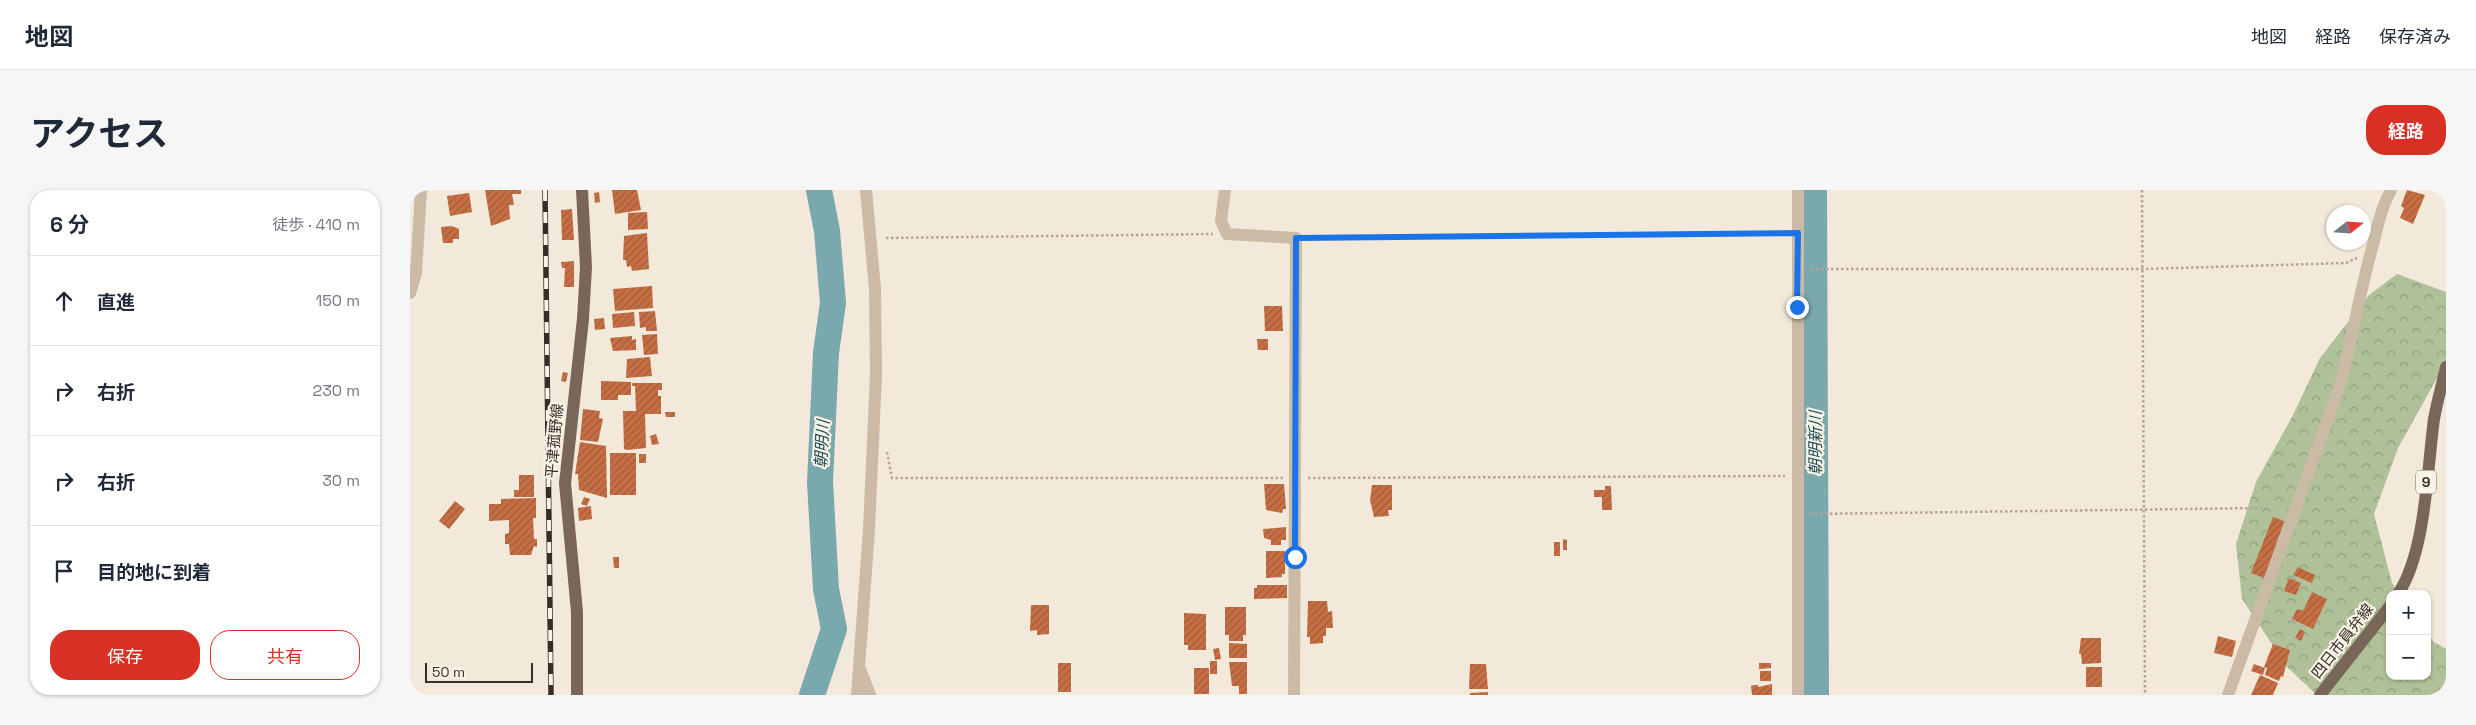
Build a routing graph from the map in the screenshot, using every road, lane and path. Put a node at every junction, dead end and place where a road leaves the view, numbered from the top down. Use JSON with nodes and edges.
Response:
{"nodes":[{"id":1,"x":582,"y":190,"type":"edge"},
{"id":2,"x":866,"y":190,"type":"edge"},
{"id":3,"x":1225,"y":190,"type":"edge"},
{"id":4,"x":1798,"y":190,"type":"edge"},
{"id":5,"x":2142,"y":190,"type":"edge"},
{"id":6,"x":2391,"y":190,"type":"edge"},
{"id":7,"x":417,"y":192,"type":"edge"},
{"id":8,"x":1798,"y":233,"type":"junction"},
{"id":9,"x":1227,"y":234,"type":"junction"},
{"id":10,"x":886,"y":238,"type":"dead end"},
{"id":11,"x":1296,"y":238,"type":"junction"},
{"id":12,"x":2374,"y":241,"type":"junction"},
{"id":13,"x":1806,"y":269,"type":"dead end"},
{"id":14,"x":2143,"y":269,"type":"junction"},
{"id":15,"x":410,"y":293,"type":"edge"},
{"id":16,"x":2446,"y":367,"type":"edge"},
{"id":17,"x":2263,"y":508,"type":"dead end"},
{"id":18,"x":2144,"y":510,"type":"junction"},
{"id":19,"x":1810,"y":514,"type":"dead end"},
{"id":20,"x":2401,"y":590,"type":"edge"},
{"id":21,"x":2386,"y":611,"type":"edge"},
{"id":22,"x":860,"y":669,"type":"junction"},
{"id":23,"x":577,"y":695,"type":"edge"},
{"id":24,"x":857,"y":695,"type":"edge"},
{"id":25,"x":870,"y":695,"type":"edge"},
{"id":26,"x":1294,"y":695,"type":"edge"},
{"id":27,"x":1798,"y":695,"type":"edge"},
{"id":28,"x":2145,"y":695,"type":"edge"},
{"id":29,"x":2228,"y":695,"type":"edge"},
{"id":30,"x":2320,"y":695,"type":"edge"}],
"edges":[{"from":1,"to":23,"type":"main road","name":"平津菰野線"},
{"from":2,"to":22,"type":"street"},
{"from":3,"to":9,"type":"street"},
{"from":4,"to":8,"type":"street"},
{"from":5,"to":14,"type":"path"},
{"from":6,"to":12,"type":"street"},
{"from":7,"to":15,"type":"street"},
{"from":8,"to":11,"type":"path"},
{"from":8,"to":27,"type":"street"},
{"from":9,"to":10,"type":"path"},
{"from":9,"to":11,"type":"street"},
{"from":11,"to":26,"type":"street"},
{"from":12,"to":14,"type":"path"},
{"from":12,"to":29,"type":"street"},
{"from":13,"to":14,"type":"path"},
{"from":14,"to":18,"type":"path"},
{"from":16,"to":20,"type":"main road","number":"9"},
{"from":17,"to":18,"type":"path"},
{"from":18,"to":19,"type":"path"},
{"from":18,"to":28,"type":"path"},
{"from":21,"to":30,"type":"main road","name":"四日市員弁線"},
{"from":22,"to":24,"type":"street"},
{"from":22,"to":25,"type":"street"}]}
